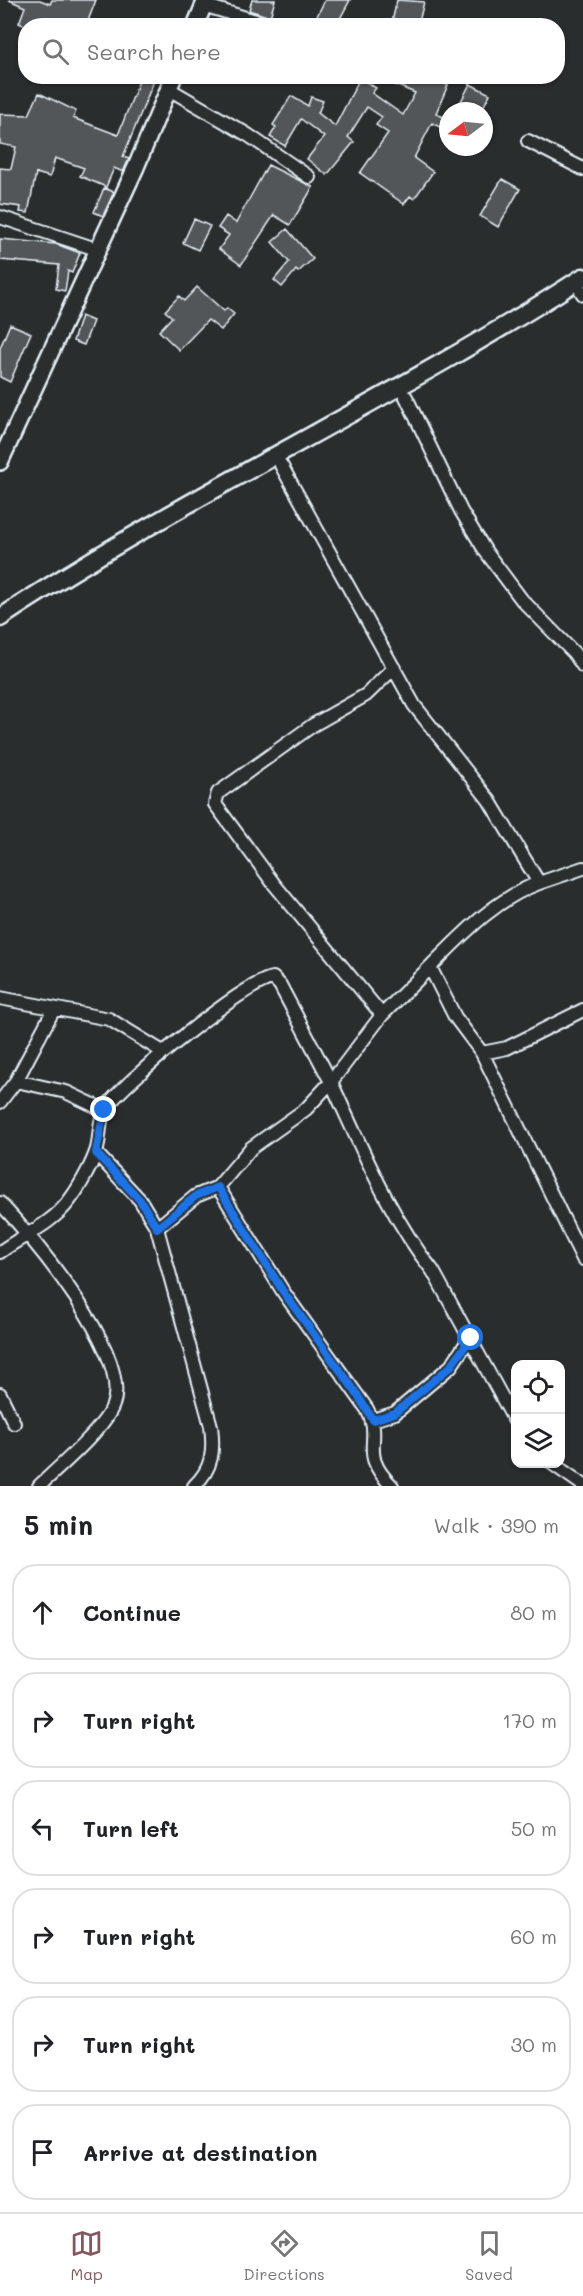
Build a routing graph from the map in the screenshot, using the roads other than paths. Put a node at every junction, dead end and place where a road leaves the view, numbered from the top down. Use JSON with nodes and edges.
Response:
{"nodes":[{"id":1,"x":204,"y":3,"type":"edge"},
{"id":2,"x":198,"y":18,"type":"edge"},
{"id":3,"x":248,"y":18,"type":"edge"},
{"id":4,"x":170,"y":84,"type":"edge"},
{"id":5,"x":174,"y":84,"type":"edge"},
{"id":6,"x":528,"y":141,"type":"dead end"},
{"id":7,"x":583,"y":169,"type":"edge"},
{"id":8,"x":309,"y":177,"type":"dead end"},
{"id":9,"x":0,"y":218,"type":"edge"},
{"id":10,"x":99,"y":250,"type":"junction"},
{"id":11,"x":583,"y":288,"type":"edge"},
{"id":12,"x":406,"y":397,"type":"junction"},
{"id":13,"x":0,"y":462,"type":"edge"},
{"id":14,"x":282,"y":465,"type":"junction"},
{"id":15,"x":0,"y":618,"type":"edge"},
{"id":16,"x":0,"y":628,"type":"edge"},
{"id":17,"x":583,"y":666,"type":"edge"},
{"id":18,"x":394,"y":668,"type":"junction"},
{"id":19,"x":583,"y":868,"type":"edge"},
{"id":20,"x":539,"y":883,"type":"junction"},
{"id":21,"x":430,"y":968,"type":"junction"},
{"id":22,"x":0,"y":998,"type":"edge"},
{"id":23,"x":54,"y":1009,"type":"junction"},
{"id":24,"x":583,"y":1010,"type":"edge"},
{"id":25,"x":382,"y":1016,"type":"junction"},
{"id":26,"x":163,"y":1052,"type":"junction"},
{"id":27,"x":482,"y":1053,"type":"junction"},
{"id":28,"x":16,"y":1081,"type":"junction"},
{"id":29,"x":331,"y":1082,"type":"junction"},
{"id":30,"x":0,"y":1102,"type":"edge"},
{"id":31,"x":104,"y":1110,"type":"junction"},
{"id":32,"x":96,"y":1153,"type":"junction"},
{"id":33,"x":218,"y":1187,"type":"junction"},
{"id":34,"x":0,"y":1203,"type":"edge"},
{"id":35,"x":157,"y":1228,"type":"junction"},
{"id":36,"x":28,"y":1234,"type":"junction"},
{"id":37,"x":0,"y":1252,"type":"edge"},
{"id":38,"x":583,"y":1259,"type":"edge"},
{"id":39,"x":471,"y":1338,"type":"junction"},
{"id":40,"x":0,"y":1394,"type":"edge"},
{"id":41,"x":511,"y":1414,"type":"edge"},
{"id":42,"x":373,"y":1420,"type":"junction"},
{"id":43,"x":14,"y":1423,"type":"dead end"},
{"id":44,"x":559,"y":1468,"type":"edge"},
{"id":45,"x":583,"y":1485,"type":"edge"},
{"id":46,"x":39,"y":1486,"type":"edge"},
{"id":47,"x":194,"y":1486,"type":"edge"},
{"id":48,"x":392,"y":1486,"type":"edge"}],
"edges":[{"from":1,"to":2,"type":"street"},
{"from":1,"to":3,"type":"street"},
{"from":4,"to":10,"type":"street"},
{"from":5,"to":8,"type":"street"},
{"from":6,"to":7,"type":"street"},
{"from":9,"to":10,"type":"street"},
{"from":10,"to":13,"type":"street"},
{"from":11,"to":12,"type":"main road"},
{"from":11,"to":15,"type":"main road"},
{"from":12,"to":14,"type":"main road"},
{"from":12,"to":17,"type":"street"},
{"from":14,"to":16,"type":"main road"},
{"from":14,"to":18,"type":"street"},
{"from":18,"to":20,"type":"street"},
{"from":18,"to":25,"type":"street"},
{"from":19,"to":20,"type":"street"},
{"from":20,"to":21,"type":"street"},
{"from":21,"to":25,"type":"street"},
{"from":21,"to":27,"type":"street"},
{"from":22,"to":23,"type":"street"},
{"from":23,"to":26,"type":"street"},
{"from":23,"to":28,"type":"street"},
{"from":24,"to":27,"type":"street"},
{"from":25,"to":29,"type":"street"},
{"from":26,"to":29,"type":"street"},
{"from":26,"to":31,"type":"street"},
{"from":27,"to":38,"type":"street"},
{"from":28,"to":30,"type":"street"},
{"from":28,"to":31,"type":"street"},
{"from":29,"to":33,"type":"street"},
{"from":29,"to":39,"type":"street"},
{"from":31,"to":32,"type":"street"},
{"from":32,"to":35,"type":"street"},
{"from":32,"to":36,"type":"street"},
{"from":33,"to":35,"type":"street"},
{"from":33,"to":42,"type":"street"},
{"from":34,"to":36,"type":"street"},
{"from":35,"to":47,"type":"street"},
{"from":36,"to":37,"type":"street"},
{"from":36,"to":46,"type":"street"},
{"from":39,"to":41,"type":"street"},
{"from":39,"to":42,"type":"street"},
{"from":40,"to":43,"type":"street"},
{"from":42,"to":48,"type":"street"},
{"from":44,"to":45,"type":"street"}]}
